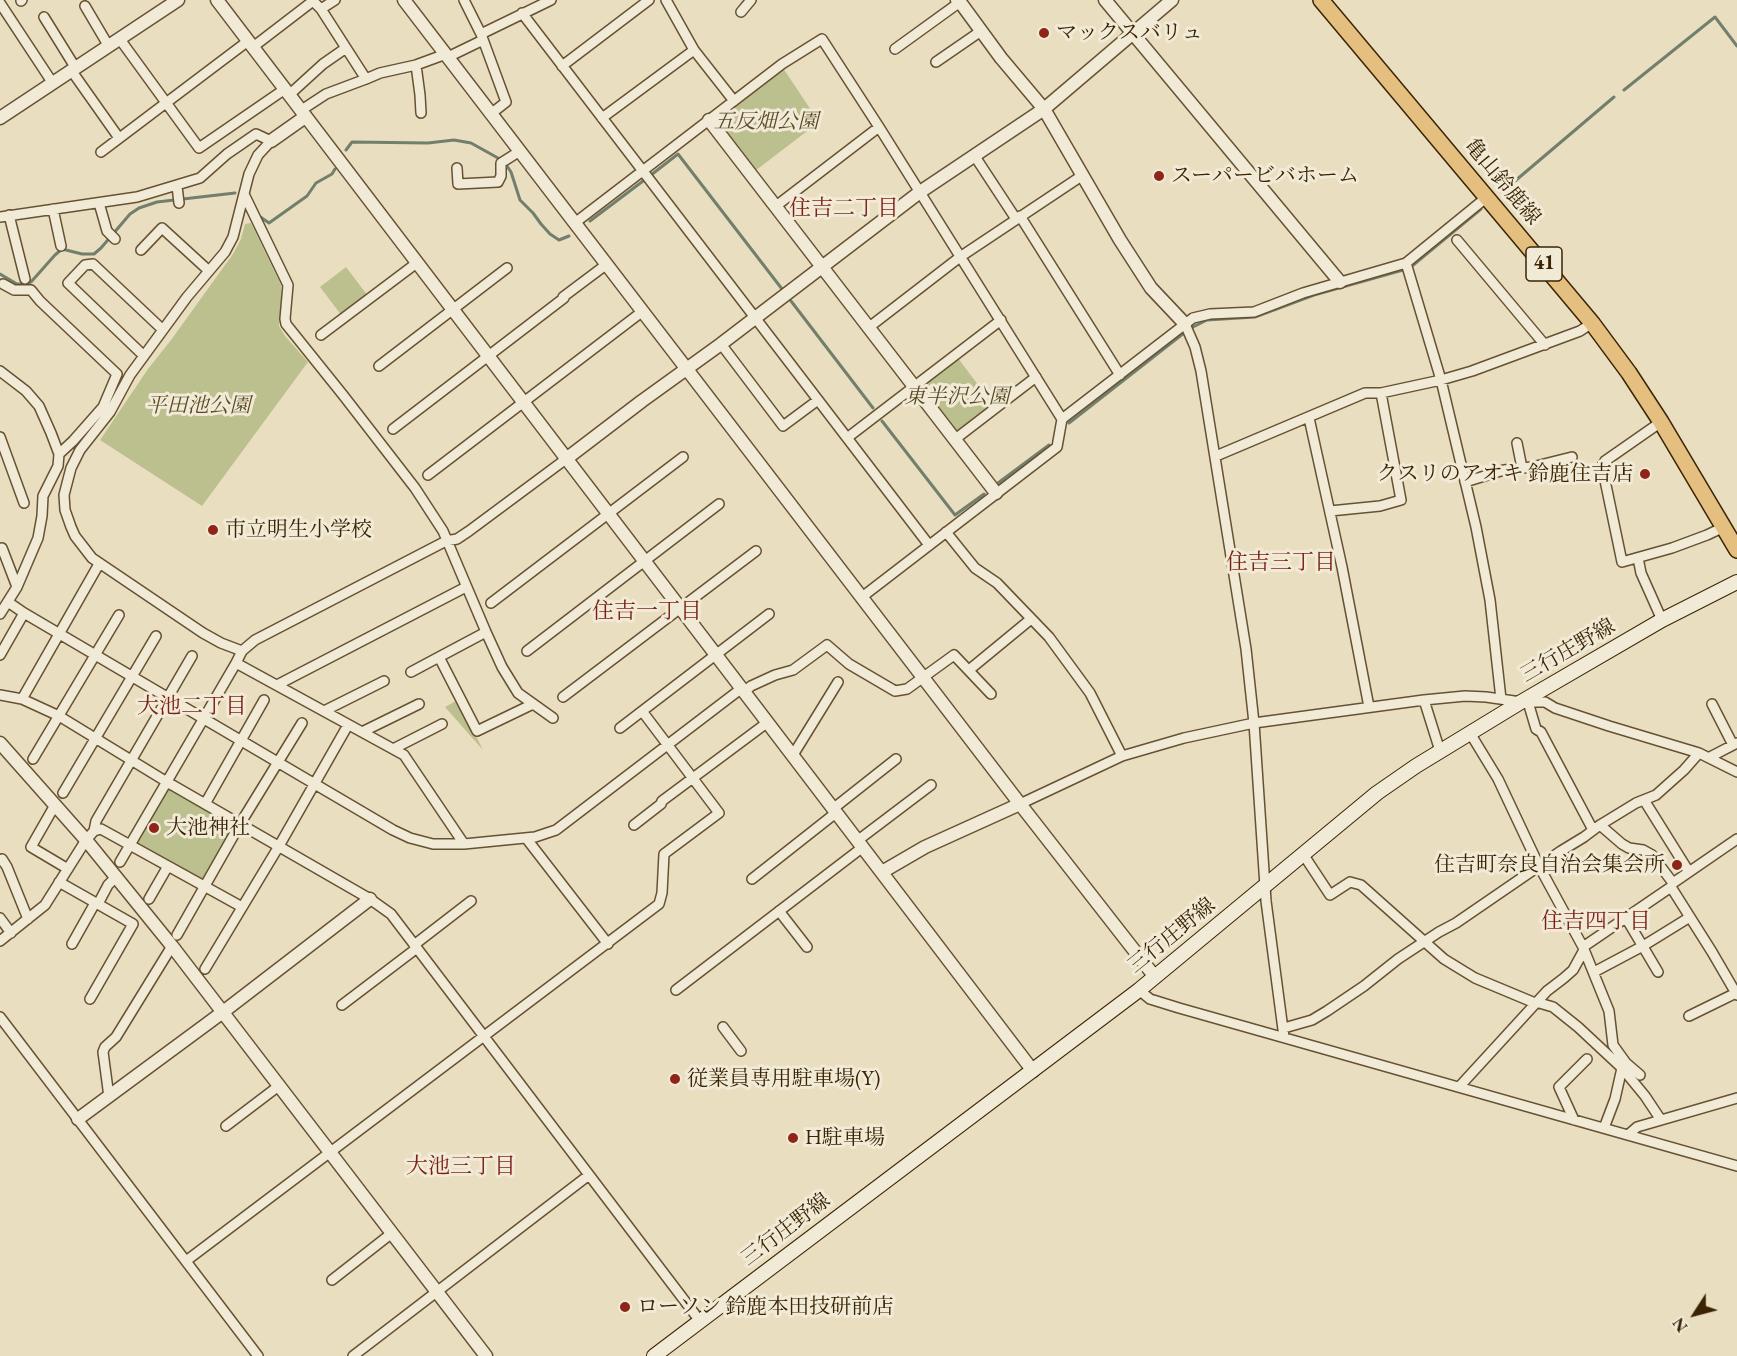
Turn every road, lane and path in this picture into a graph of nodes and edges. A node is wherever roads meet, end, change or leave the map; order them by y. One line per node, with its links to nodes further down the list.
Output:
1 (178, 0): 24 (street)
2 (218, 0): 25 (street)
3 (335, 0): 17 (street)
4 (404, 0): 29 (street)
5 (464, 0): 23 (street)
6 (551, 0): 19 (street)
7 (649, 0): 32 (street)
8 (666, 0): 28 (street)
9 (751, 0): 18 (street)
10 (1105, 0): 22 (street)
11 (1172, 0): 22 (street)
12 (1321, 0): 57 (main road, 亀山鈴鹿線 / 41)
13 (312, 1): 17 (street); 25 (street)
14 (958, 1): 21 (street); 27 (street)
15 (0, 3): 35 (street)
16 (85, 6): 24 (street)
17 (321, 9): 26 (street)
18 (741, 12)
19 (522, 13): 23 (street); 32 (street)
20 (44, 17): 33 (street)
21 (981, 31): 30 (street); 39 (street)
22 (1133, 34): 39 (street); 76 (street)
23 (482, 37): 29 (street); 41 (street)
24 (114, 42): 33 (street); 38 (street)
25 (251, 44): 36 (street); 38 (street)
26 (346, 48): 34 (street); 36 (street)
27 (895, 49)
28 (694, 50): 37 (street); 44 (street)
29 (447, 55): 31 (street); 41 (street)
30 (936, 62)
31 (416, 65): 34 (street); 40 (street)
32 (562, 66): 44 (street)
33 (73, 69): 35 (street); 47 (street)
34 (366, 79): 42 (street)
35 (52, 82): 43 (street)
36 (287, 92): 38 (street); 42 (street)
37 (734, 101): 45 (street); 46 (street)
38 (165, 103): 47 (street)
39 (1044, 109): 51 (street); 54 (street)
40 (421, 113)
41 (492, 113): 49 (street)
42 (303, 114): 48 (street); 69 (street)
43 (0, 118)
44 (602, 118): 53 (street)
45 (710, 120): 53 (street); 59 (street)
46 (879, 127): 55 (street); 59 (street)
47 (119, 138): 50 (street)
48 (271, 141): 56 (street); 58 (street)
49 (520, 151): 52 (street); 63 (street)
50 (101, 152)
51 (974, 155): 55 (street); 62 (street)
52 (457, 168)
53 (642, 172): 63 (street); 80 (street)
54 (1083, 175): 62 (street); 83 (street)
55 (920, 192): 68 (street); 72 (street)
56 (244, 194): 74 (street); 125 (street)
57 (1487, 197): 70 (street); 82 (main road, 亀山鈴鹿線 / 41)
58 (99, 203): 60 (street); 64 (street)
59 (776, 206): 72 (street)
60 (53, 209): 61 (street); 66 (street)
61 (4, 216): 75 (street)
62 (1018, 218): 68 (street); 94 (street)
63 (576, 222): 71 (street)
64 (115, 239)
65 (1458, 240): 88 (street)
66 (61, 246)
67 (141, 250): 74 (street)
68 (960, 257): 81 (street); 84 (street)
69 (418, 262): 78 (street); 86 (street)
70 (1406, 263): 76 (street); 96 (street)
71 (607, 264): 79 (street); 89 (street)
72 (822, 267): 80 (street); 84 (street)
73 (507, 268): 78 (street)
74 (209, 271): 85 (street)
75 (25, 279)
76 (1340, 282): 83 (street)
77 (3, 284): 101 (street)
78 (453, 309): 89 (street); 91 (street)
79 (643, 311): 92 (street); 100 (street)
80 (756, 318): 87 (street); 99 (street)
81 (1001, 320): 95 (street); 97 (street)
82 (1592, 323): 88 (street); 104 (main road, 亀山鈴鹿線 / 41)
83 (1185, 324): 94 (street); 111 (street)
84 (868, 328): 97 (street)
85 (163, 330): 90 (street); 90 (street)
86 (321, 335)
87 (721, 344): 92 (street); 99 (street)
88 (1545, 345): 96 (street)
89 (488, 355): 100 (street); 105 (street)
90 (144, 356): 101 (street)
91 (379, 366)
92 (687, 369): 114 (street); 136 (street)
93 (0, 370): 110 (street)
94 (1120, 375): 103 (street)
95 (1036, 377): 103 (street); 108 (street)
96 (1441, 380): 98 (street); 117 (street)
97 (914, 387): 107 (street); 108 (street)
98 (1381, 393): 102 (street); 121 (street)
99 (818, 400): 107 (street)
100 (524, 403): 114 (street); 116 (street)
101 (107, 409): 110 (street); 132 (street)
102 (1309, 418): 111 (street); 121 (street)
103 (1062, 419): 118 (street)
104 (1661, 422): 123 (main road, 亀山鈴鹿線 / 41); 130 (street)
105 (393, 429)
106 (0, 437): 119 (street)
107 (847, 438): 126 (street)
108 (954, 440): 118 (street)
109 (1517, 443): 115 (street)
110 (59, 454): 134 (street)
111 (1216, 456): 185 (street)
112 (683, 457): 122 (street)
113 (1572, 457): 115 (street)
114 (566, 459): 122 (street); 125 (street)
115 (1522, 468): 117 (street)
116 (428, 475)
117 (1465, 482): 170 (street)
118 (996, 494): 124 (street)
119 (24, 503)
120 (719, 504): 131 (street)
121 (1330, 511): 177 (street)
122 (608, 514): 131 (street); 138 (street)
123 (1724, 527): 128 (main road, 亀山鈴鹿線 / 41); 130 (street)
124 (946, 532): 126 (street); 144 (street)
125 (446, 541): 135 (street); 149 (street)
126 (929, 544): 136 (street)
127 (2, 548): 134 (street)
128 (1737, 550)
129 (756, 551): 139 (street)
130 (1638, 558): 145 (street)
131 (644, 561): 139 (street); 150 (street)
132 (99, 564): 147 (street); 149 (street)
133 (1737, 582): 145 (main road, 三行庄野線)
134 (17, 587): 137 (street)
135 (466, 587): 146 (street); 163 (street)
136 (862, 597): 160 (street)
137 (8, 602): 140 (street); 141 (street)
138 (491, 603)
139 (680, 609): 151 (street); 168 (street)
140 (24, 613): 147 (street); 152 (street)
141 (0, 614)
142 (769, 614): 151 (street)
143 (119, 615): 153 (street)
144 (1031, 619): 157 (street); 200 (street)
145 (1662, 620): 173 (main road, 三行庄野線)
146 (486, 632): 155 (street); 175 (street)
147 (60, 633): 153 (street); 169 (street)
148 (156, 636): 159 (street)
149 (242, 651): 156 (street)
150 (527, 651)
151 (716, 654): 164 (street); 179 (street)
152 (0, 655)
153 (95, 655): 159 (street); 180 (street)
154 (192, 657): 167 (street)
155 (439, 657): 158 (street); 175 (street)
156 (236, 663): 163 (street); 182 (street)
157 (969, 670): 160 (street); 165 (street)
158 (411, 672)
159 (132, 676): 167 (street); 191 (street)
160 (923, 678): 164 (street); 214 (street)
161 (384, 681): 178 (street)
162 (838, 682): 199 (street)
163 (277, 685): 178 (street)
164 (743, 690): 183 (street); 195 (street)
165 (991, 694)
166 (0, 695): 169 (street)
167 (168, 697): 182 (street); 204 (street)
168 (563, 697)
169 (22, 699): 180 (street)
170 (1501, 699): 172 (street); 173 (street)
171 (264, 700): 192 (street)
172 (1424, 700): 177 (street); 197 (street)
173 (1524, 702): 190 (main road, 三行庄野線); 198 (street); 219 (street)
174 (419, 704): 189 (street)
175 (533, 704): 181 (street)
176 (1712, 704): 194 (street)
177 (1369, 707): 185 (street)
178 (324, 711): 187 (street)
179 (642, 711): 188 (street); 195 (street)
180 (59, 716): 191 (street); 202 (street)
181 (553, 718)
182 (204, 719): 192 (street); 208 (street)
183 (768, 722): 199 (street); 207 (street)
184 (302, 723): 205 (street)
185 (1254, 723): 200 (street); 238 (street)
186 (442, 724): 196 (street)
187 (348, 725): 189 (street); 209 (street)
188 (620, 728)
189 (362, 732): 196 (street)
190 (1470, 733): 197 (main road, 三行庄野線); 231 (street)
191 (95, 739): 204 (street); 211 (street)
192 (242, 741): 205 (street); 213 (street)
193 (0, 743): 215 (street)
194 (1735, 744): 201 (street)
195 (667, 746): 207 (street); 221 (street)
196 (393, 749): 224 (street)
197 (1440, 751): 227 (main road, 三行庄野線)
198 (1699, 753): 201 (street); 212 (street)
199 (793, 755): 216 (street)
200 (1122, 756): 214 (street)
201 (1710, 757): 206 (street)
202 (33, 759)
203 (896, 759): 216 (street)
204 (130, 760): 208 (street); 220 (street)
205 (278, 763): 209 (street); 217 (street)
206 (1737, 772)
207 (693, 779): 218 (street); 256 (street)
208 (167, 782): 213 (street); 223 (street)
209 (315, 783): 224 (street); 226 (street)
210 (932, 784): 225 (street)
211 (63, 793)
212 (1644, 800): 219 (street); 234 (street)
213 (205, 804): 217 (street)
214 (1020, 804): 233 (street); 264 (street)
215 (55, 805): 220 (street); 232 (street)
216 (835, 810): 225 (street); 236 (street)
217 (240, 824): 226 (street); 240 (street)
218 (634, 825)
219 (1596, 828): 231 (street); 239 (street)
220 (90, 835): 223 (street); 232 (street); 235 (street)
221 (526, 838): 224 (street); 256 (street)
222 (1737, 839): 234 (street)
223 (130, 844): 229 (street); 230 (street)
224 (464, 844)
225 (860, 844): 233 (street); 246 (street)
226 (279, 846): 242 (street); 245 (street)
227 (1303, 854): 238 (main road, 三行庄野線); 254 (street)
228 (1, 858): 250 (street)
229 (120, 862)
230 (168, 866): 240 (street); 241 (street)
231 (1539, 866): 254 (street); 260 (street)
232 (68, 868): 237 (street)
233 (882, 872): 280 (street)
234 (1689, 872): 239 (street)
235 (116, 877): 244 (street); 252 (street)
236 (752, 879)
237 (59, 882): 244 (street); 250 (street)
238 (1266, 885): 264 (main road, 三行庄野線); 275 (street)
239 (1672, 885): 247 (street); 249 (street)
240 (205, 887): 245 (street); 252 (street)
241 (149, 899)
242 (370, 899): 257 (street); 271 (street)
243 (471, 901): 257 (street)
244 (97, 903): 255 (street); 268 (street)
245 (242, 908): 261 (street)
246 (779, 911): 259 (street); 265 (street)
247 (1690, 917): 258 (street); 267 (street)
248 (0, 918): 251 (street)
249 (1626, 918): 258 (street); 260 (street)
250 (28, 919): 251 (street)
251 (11, 933): 253 (street)
252 (175, 940): 271 (street); 284 (street)
253 (0, 941)
254 (1425, 941): 269 (street); 275 (street)
255 (72, 944)
256 (608, 944): 276 (street)
257 (416, 946): 270 (street); 276 (street)
258 (1643, 946): 262 (street); 263 (street)
259 (807, 947)
260 (1583, 948): 262 (street); 269 (street)
261 (205, 969)
262 (1594, 972): 279 (street)
263 (1658, 972)
264 (1155, 977): 266 (main road, 三行庄野線)
265 (676, 990)
266 (1139, 990): 275 (street); 280 (main road, 三行庄野線)
267 (1736, 994): 272 (street)
268 (90, 999)
269 (1535, 1002): 279 (street); 283 (street)
270 (342, 1005)
271 (223, 1012): 282 (street); 284 (street)
272 (1689, 1016)
273 (0, 1017): 286 (street)
274 (723, 1027): 277 (street)
275 (1284, 1033): 283 (street)
276 (483, 1036): 292 (street); 294 (street)
277 (741, 1052)
278 (1587, 1059): 287 (street)
279 (1624, 1066): 281 (street); 288 (street); 290 (street)
280 (1033, 1071): 299 (main road, 三行庄野線)
281 (1640, 1075)
282 (280, 1085): 289 (street); 292 (street)
283 (1459, 1087): 287 (street)
284 (109, 1097): 286 (street)
285 (1737, 1098): 288 (street)
286 (78, 1119): 296 (street)
287 (1575, 1120): 290 (street)
288 (1661, 1120): 291 (street)
289 (226, 1126)
290 (1604, 1128): 291 (street)
291 (1628, 1135): 293 (street)
292 (331, 1152): 295 (street); 296 (street)
293 (1737, 1166)
294 (589, 1176): 298 (street); 299 (street)
295 (392, 1233): 297 (street); 298 (street)
296 (186, 1261): 300 (street)
297 (332, 1280)
298 (437, 1292): 301 (street); 302 (street)
299 (700, 1321): 303 (main road, 三行庄野線)
300 (258, 1356)
301 (353, 1356)
302 (486, 1356)
303 (654, 1356)

